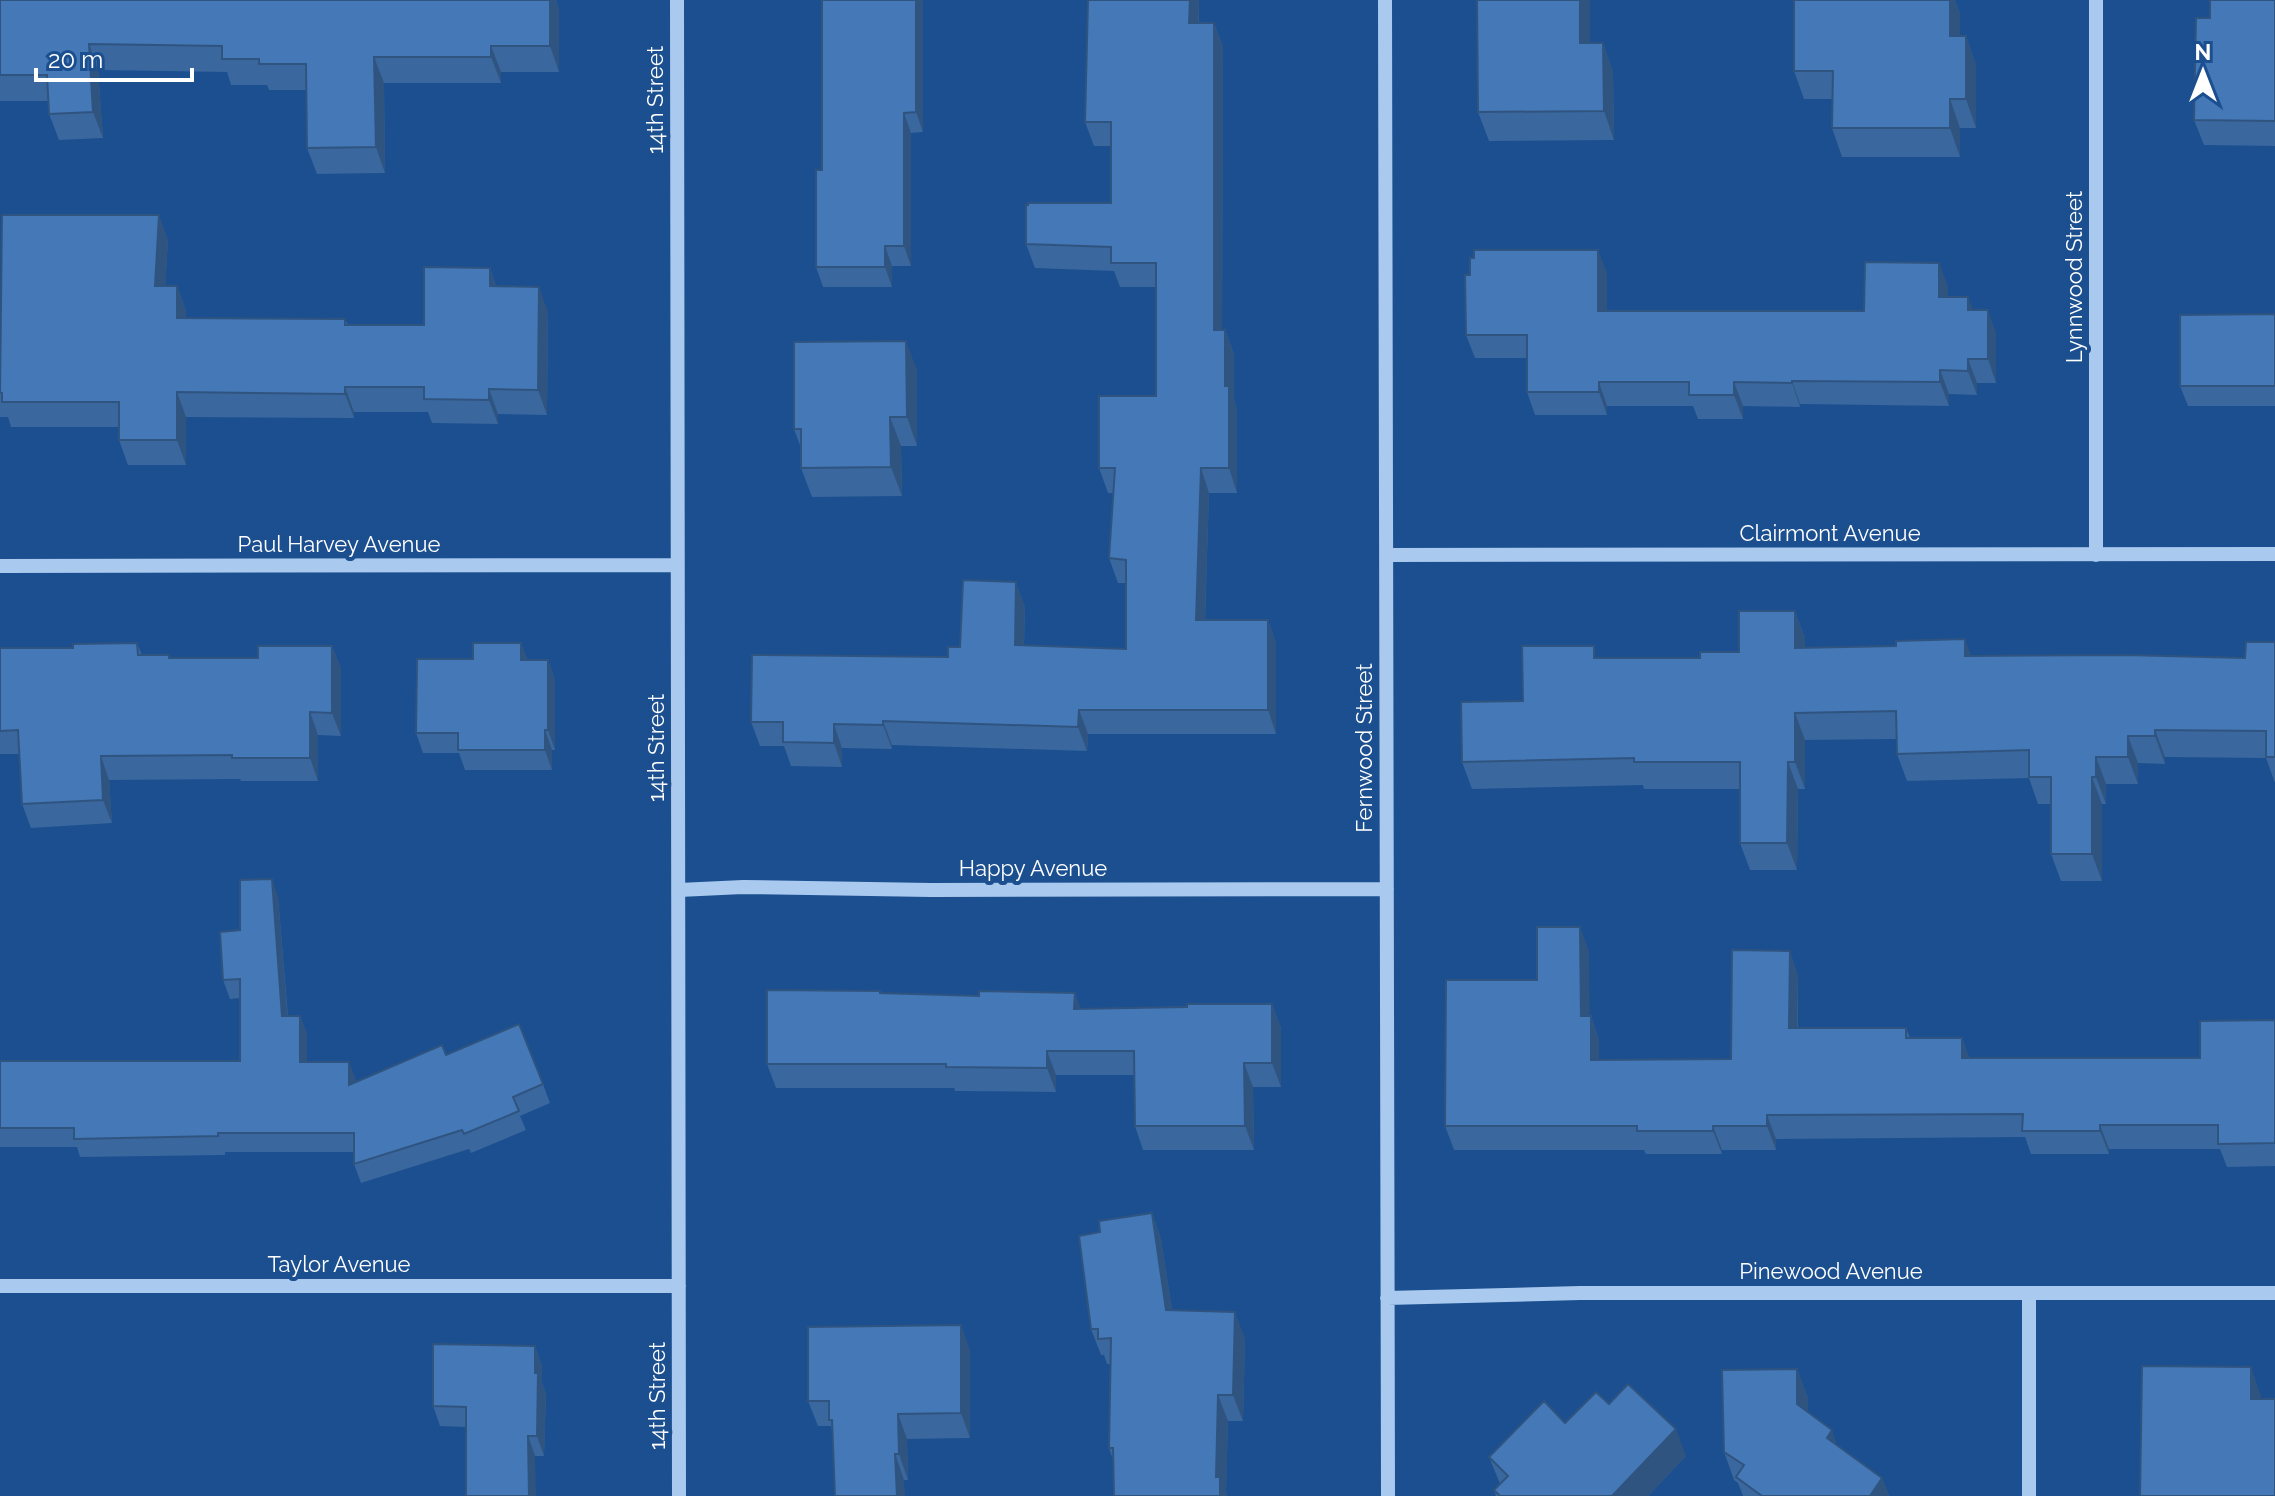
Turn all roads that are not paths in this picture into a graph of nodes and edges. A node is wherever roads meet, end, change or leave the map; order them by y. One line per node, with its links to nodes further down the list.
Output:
1 (677, 0): 7 (street, 14th Street)
2 (1385, 0): 5 (street, Fernwood Street)
3 (2096, 0): 6 (street, Lynnwood Street)
4 (2275, 554): 6 (street, Clairmont Avenue)
5 (1386, 555): 6 (street, Clairmont Avenue); 9 (street, Fernwood Street)
6 (2096, 555)
7 (677, 565): 8 (street, Paul Harvey Avenue); 10 (street, 14th Street)
8 (0, 566)
9 (1387, 889): 10 (street, Happy Avenue); 15 (street, Fernwood Street)
10 (679, 890): 12 (street, 14th Street)
11 (0, 1286): 12 (street, Taylor Avenue)
12 (679, 1286): 16 (street, 14th Street)
13 (2029, 1293): 14 (street, Pinewood Avenue); 15 (street, Pinewood Avenue); 18 (street)
14 (2275, 1293)
15 (1387, 1298): 17 (street, Fernwood Street)
16 (679, 1496)
17 (1388, 1496)
18 (2029, 1496)

